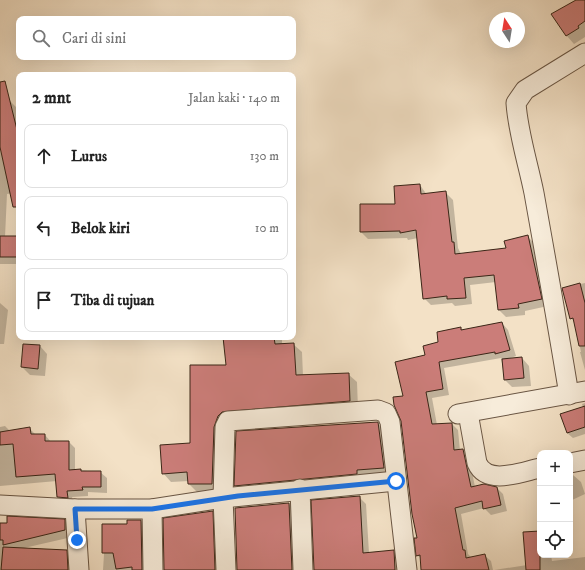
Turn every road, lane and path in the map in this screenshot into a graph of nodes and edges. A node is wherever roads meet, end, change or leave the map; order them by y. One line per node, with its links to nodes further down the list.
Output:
1 (585, 53): 2 (street)
2 (577, 393): 5 (street)
3 (585, 460): 4 (street)
4 (573, 462)
5 (537, 468)
6 (396, 481): 7 (street); 8 (street); 16 (street)
7 (300, 489): 8 (street); 15 (street)
8 (223, 498): 11 (street); 14 (street)
9 (0, 506): 10 (street)
10 (75, 509): 11 (street); 12 (street)
11 (152, 509): 13 (street)
12 (79, 570)
13 (153, 570)
14 (226, 570)
15 (302, 570)
16 (407, 570)

